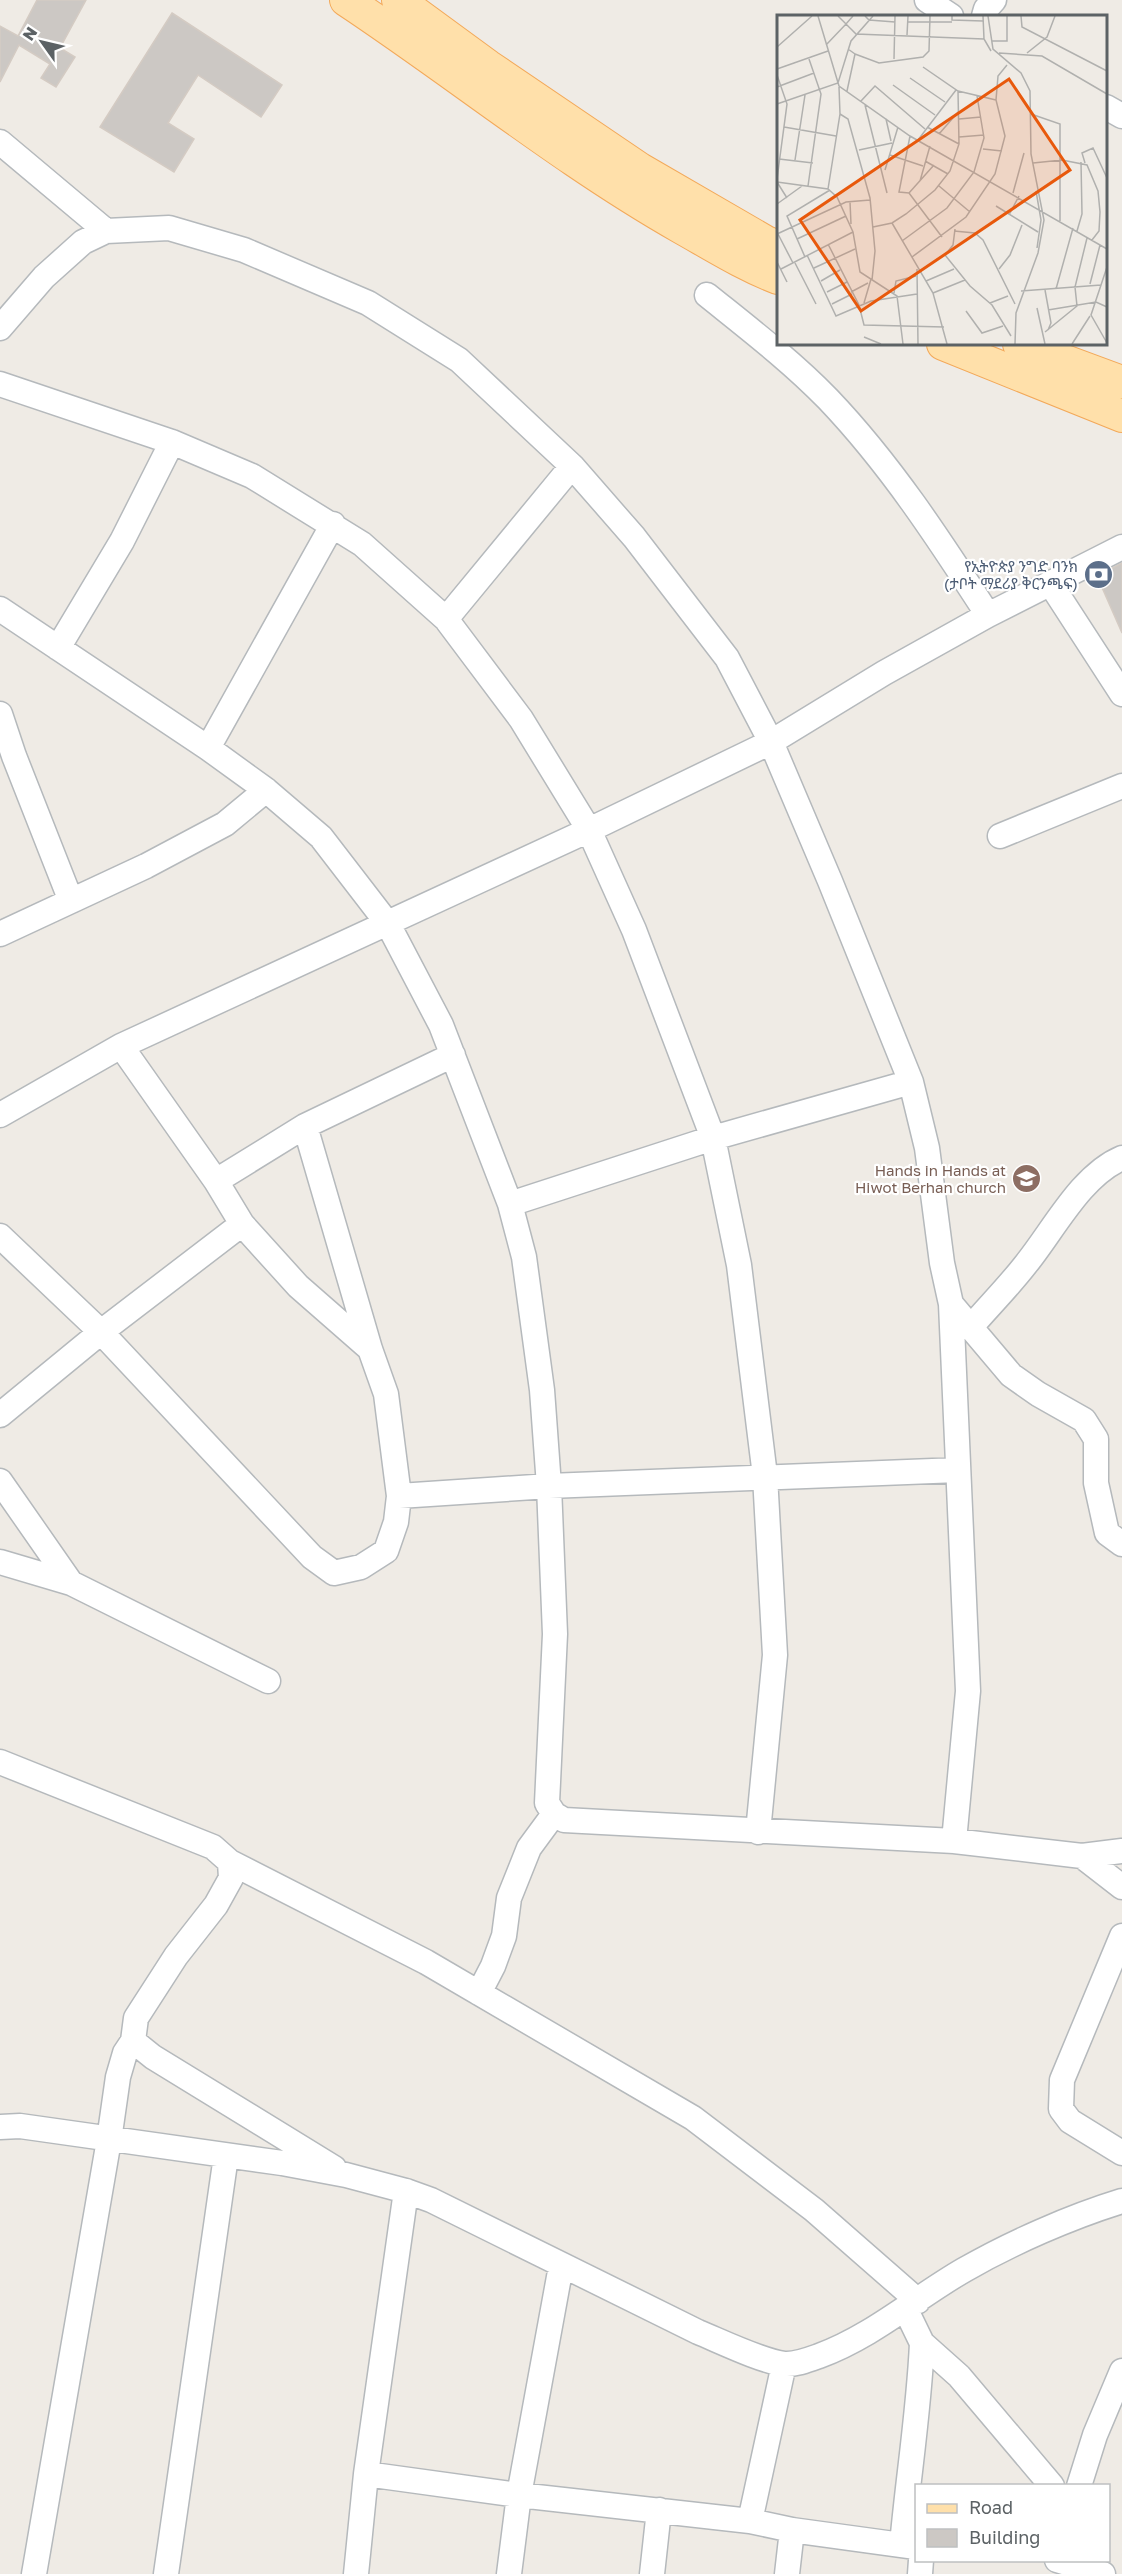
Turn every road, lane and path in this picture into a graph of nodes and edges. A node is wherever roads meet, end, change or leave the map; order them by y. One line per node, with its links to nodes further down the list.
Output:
1 (346, 0): 12 (main road)
2 (927, 0): 5 (street)
3 (994, 0): 6 (street)
4 (418, 6): 11 (main road)
5 (950, 15)
6 (984, 15)
7 (1107, 108): 8 (street)
8 (1122, 116)
9 (0, 142): 10 (street)
10 (106, 231): 14 (street); 21 (street)
11 (777, 247)
12 (777, 279)
13 (707, 295): 26 (street)
14 (0, 328)
15 (945, 345): 19 (main road)
16 (1022, 345): 17 (main road)
17 (1122, 382)
18 (0, 384): 20 (street)
19 (1122, 416)
20 (172, 442): 22 (street); 28 (street)
21 (572, 466): 27 (street); 31 (street)
22 (333, 524): 27 (street); 32 (street)
23 (1122, 547): 24 (street)
24 (1050, 583): 26 (street); 29 (street)
25 (0, 609): 28 (street)
26 (988, 615): 31 (street)
27 (446, 619): 35 (street)
28 (58, 648): 32 (street)
29 (1122, 694)
30 (0, 714): 37 (street)
31 (771, 742): 35 (street); 42 (street)
32 (208, 748): 34 (street)
33 (1122, 786): 36 (street)
34 (266, 790): 37 (street); 38 (street)
35 (589, 830): 38 (street); 45 (street)
36 (1000, 836)
37 (71, 901): 39 (street)
38 (388, 924): 40 (street); 41 (street)
39 (0, 934)
40 (121, 1046): 43 (street); 47 (street)
41 (453, 1055): 44 (street); 48 (street)
42 (911, 1083): 45 (street); 51 (street)
43 (1, 1112)
44 (305, 1125): 47 (street); 54 (street)
45 (713, 1138): 48 (street); 57 (street)
46 (1122, 1158): 52 (street)
47 (216, 1181): 49 (street)
48 (510, 1204): 59 (street)
49 (242, 1224): 53 (street); 54 (street)
50 (0, 1236): 53 (street)
51 (951, 1304): 52 (street); 56 (street)
52 (971, 1327): 61 (street)
53 (101, 1332): 55 (street); 60 (street)
54 (370, 1349): 60 (street)
55 (0, 1415)
56 (958, 1470): 57 (street); 68 (street)
57 (765, 1476): 59 (street); 67 (street)
58 (0, 1481): 63 (street)
59 (549, 1486): 60 (street); 66 (street)
60 (399, 1496)
61 (1122, 1544)
62 (0, 1562): 63 (street)
63 (71, 1582): 64 (street)
64 (268, 1681)
65 (0, 1762): 71 (street)
66 (554, 1814): 67 (street); 74 (street)
67 (758, 1832): 68 (street)
68 (954, 1840): 70 (street)
69 (1122, 1851): 70 (street)
70 (1082, 1856): 72 (street)
71 (230, 1862): 74 (street); 75 (street)
72 (1122, 1887)
73 (1122, 1936): 78 (street)
74 (479, 1993): 84 (street)
75 (133, 2041): 77 (street); 80 (street)
76 (0, 2127): 77 (street)
77 (109, 2140): 79 (street); 97 (street)
78 (1122, 2153)
79 (226, 2156): 80 (street); 98 (street)
80 (346, 2175): 81 (street)
81 (406, 2191): 83 (street); 88 (street)
82 (1122, 2201): 84 (street)
83 (561, 2266): 86 (street); 91 (street)
84 (912, 2305): 85 (street); 86 (street)
85 (922, 2343): 89 (street); 95 (street)
86 (784, 2364): 93 (street)
87 (1122, 2371): 90 (street)
88 (366, 2474): 91 (street); 99 (street)
89 (1050, 2484)
90 (1080, 2484)
91 (519, 2495): 92 (street); 100 (street)
92 (659, 2510): 93 (street); 101 (street)
93 (750, 2521): 94 (street)
94 (792, 2530): 95 (street); 102 (street)
95 (909, 2546)
96 (1064, 2562): 103 (street)
97 (34, 2574)
98 (166, 2574)
99 (356, 2574)
100 (509, 2574)
101 (652, 2574)
102 (787, 2574)
103 (1103, 2574)

